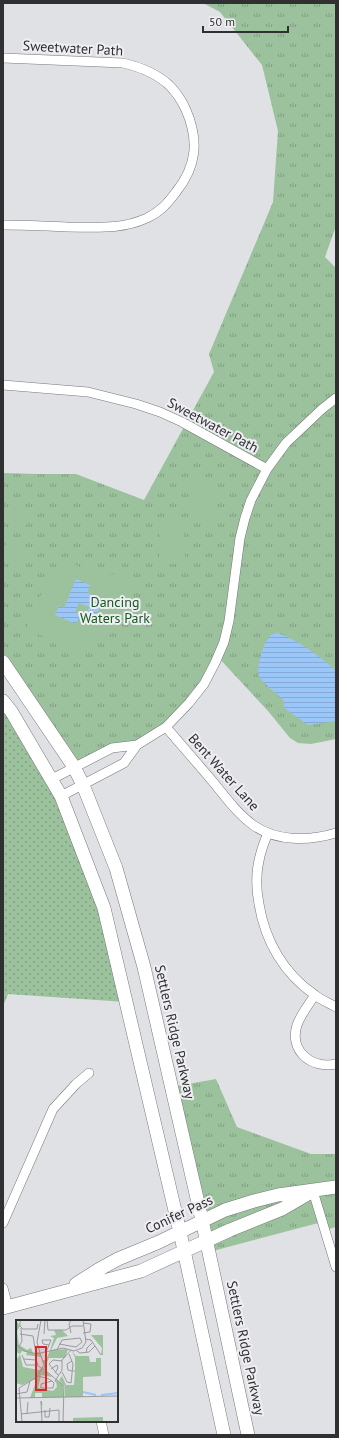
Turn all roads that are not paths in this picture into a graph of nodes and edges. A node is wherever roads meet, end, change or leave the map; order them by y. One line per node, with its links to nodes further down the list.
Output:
1 (3, 58): 2 (street, Sweetwater Path)
2 (3, 225)
3 (3, 385): 5 (street, Sweetwater Path)
4 (336, 398): 5 (street)
5 (267, 469): 8 (street)
6 (3, 662): 10 (street, Settlers Ridge Parkway)
7 (3, 701): 11 (street)
8 (166, 727): 9 (street); 14 (street, Bent Water Lane)
9 (137, 745): 10 (street); 12 (street)
10 (74, 767): 11 (street); 12 (street, Settlers Ridge Parkway)
11 (52, 779): 13 (street)
12 (83, 785): 13 (street); 22 (street, Settlers Ridge Parkway)
13 (62, 796): 24 (street)
14 (268, 833): 15 (street, Bent Water Lane); 16 (street)
15 (336, 833)
16 (315, 995): 17 (street); 18 (street)
17 (336, 1007)
18 (336, 1064)
19 (89, 1073): 23 (street)
20 (336, 1187): 21 (street, Conifer Pass)
21 (313, 1191): 22 (street, Conifer Pass); 25 (street, Conifer Pass); 27 (street)
22 (202, 1220): 24 (street, Conifer Pass); 25 (street, Settlers Ridge Parkway)
23 (3, 1223)
24 (180, 1232): 26 (street); 29 (street, Conifer Pass)
25 (206, 1241): 26 (street, Conifer Pass); 34 (street, Settlers Ridge Parkway)
26 (184, 1251): 29 (street, Conifer Pass); 33 (street)
27 (336, 1267)
28 (3, 1288): 30 (street)
29 (68, 1290): 30 (street, Conifer Pass)
30 (6, 1307)
31 (101, 1422): 32 (street)
32 (104, 1435)
33 (224, 1435)
34 (248, 1435)

